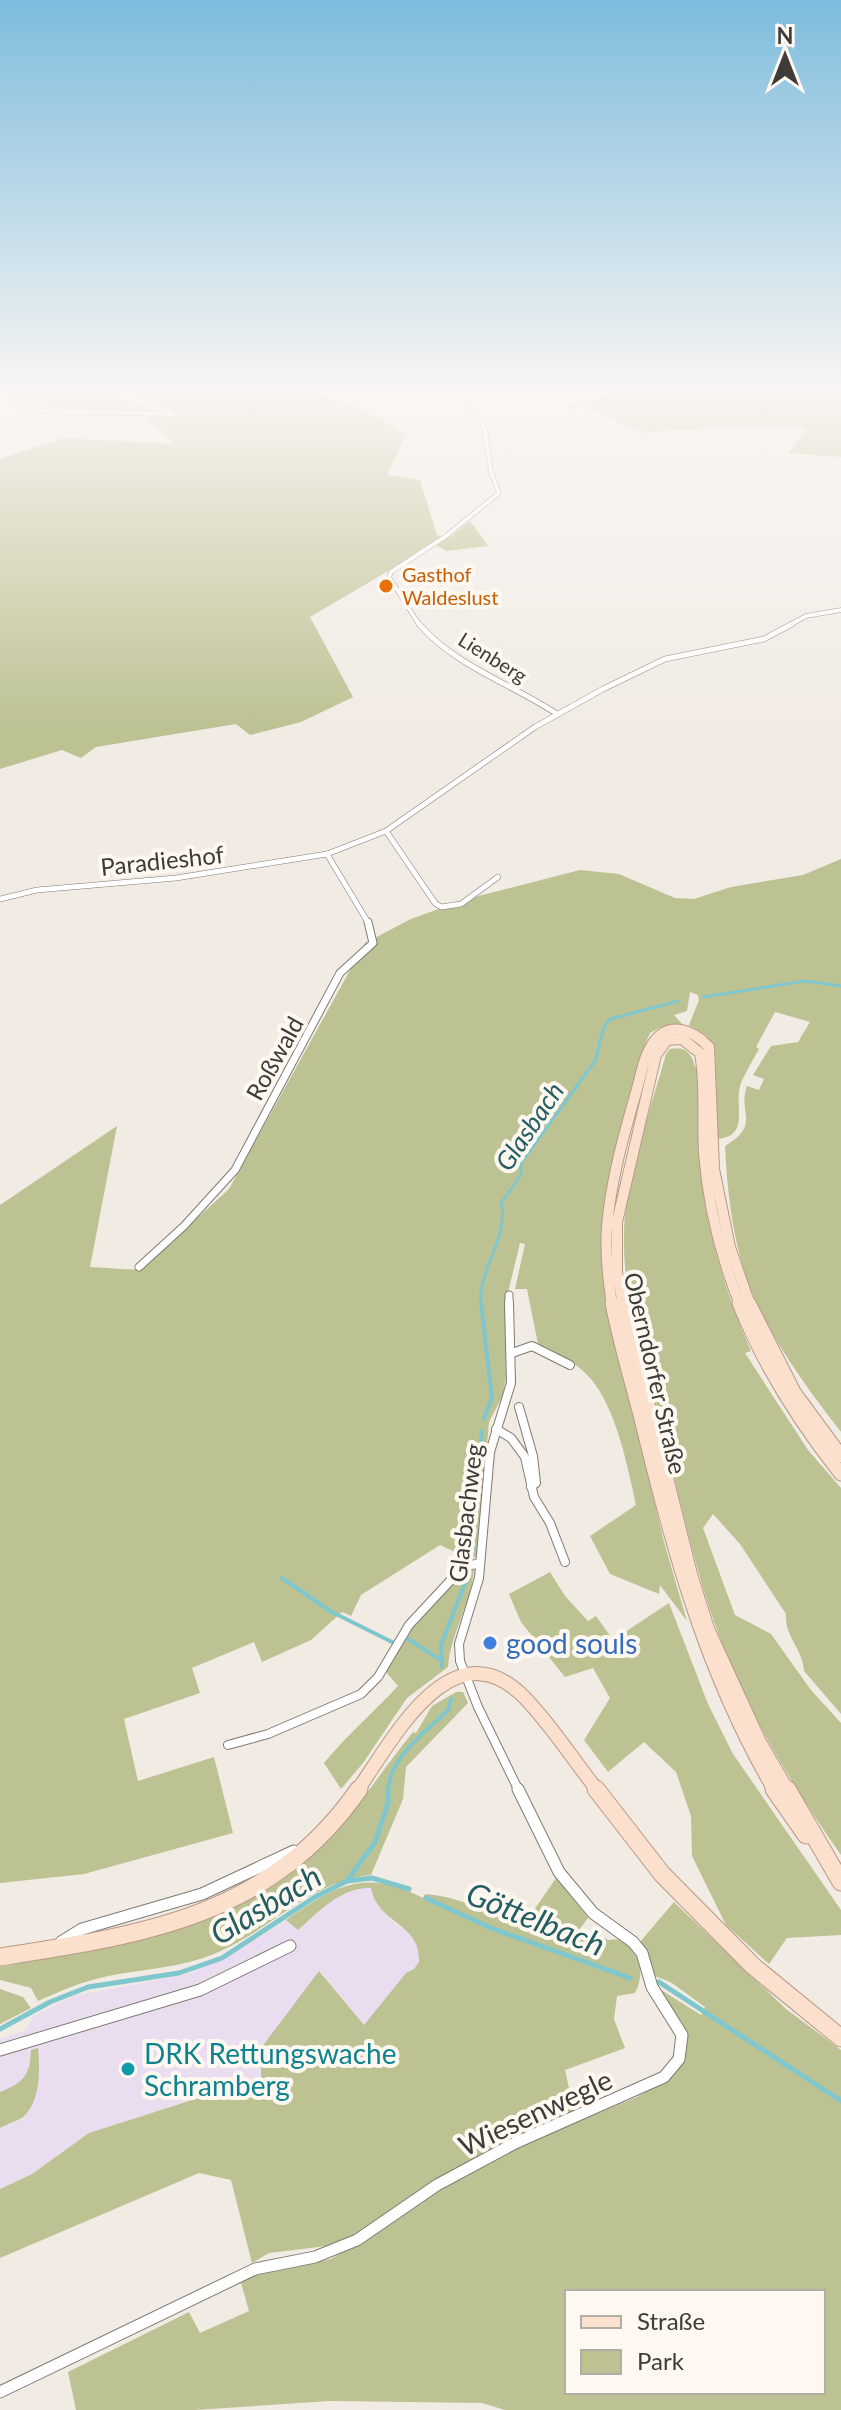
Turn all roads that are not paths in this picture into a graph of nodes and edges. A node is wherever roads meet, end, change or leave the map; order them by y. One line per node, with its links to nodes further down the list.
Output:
1 (488, 502): 3 (street, Lienberg)
2 (841, 610): 3 (street)
3 (557, 714): 4 (street)
4 (386, 831): 5 (street); 6 (street)
5 (327, 854): 7 (street, Paradieshof); 8 (street, Roßwald)
6 (498, 877)
7 (0, 899)
8 (139, 1267)
9 (509, 1295): 10 (street, Glasbachweg)
10 (512, 1353): 11 (street); 13 (street, Glasbachweg)
11 (570, 1365)
12 (519, 1407): 16 (street)
13 (496, 1429): 16 (street); 18 (street, Glasbachweg)
14 (841, 1456): 21 (main road, Oberndorfer Straße)
15 (841, 1474): 21 (main road, Oberndorfer Straße)
16 (531, 1487): 17 (street)
17 (565, 1562)
18 (480, 1563): 19 (street, Glasbachweg); 20 (street)
19 (465, 1676): 24 (main road); 25 (main road); 27 (street, Wiesenwegle)
20 (228, 1745)
21 (823, 1854): 22 (main road, Oberndorfer Straße)
22 (841, 1882)
23 (290, 1946): 26 (street)
24 (0, 1957)
25 (841, 2038)
26 (0, 2050)
27 (0, 2392)

